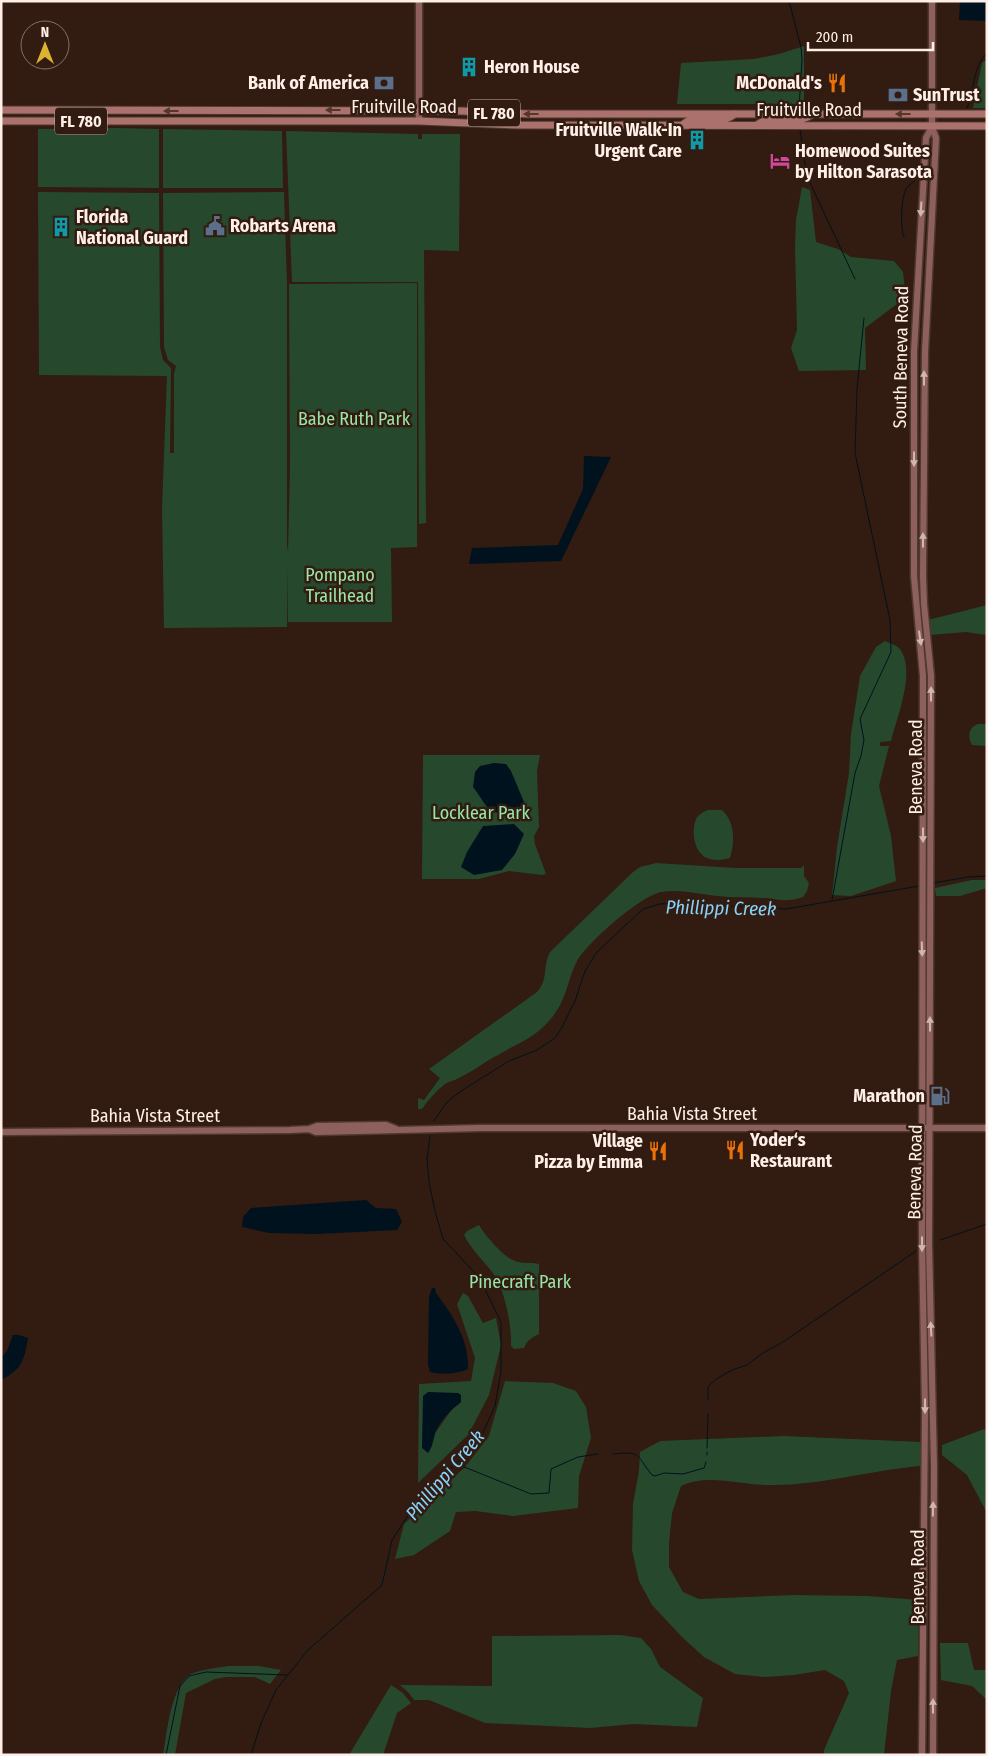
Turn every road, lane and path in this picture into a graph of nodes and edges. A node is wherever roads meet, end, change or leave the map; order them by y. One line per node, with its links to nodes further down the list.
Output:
1 (418, 1): 4 (main road)
2 (932, 1): 8 (main road, South Beneva Road)
3 (1, 110): 4 (main road, Fruitville Road / FL 780, one-way to 3)
4 (419, 110): 5 (main road, Fruitville Road / FL 780, one-way to 4); 11 (main road)
5 (676, 114): 6 (main road, Fruitville Road / FL 780); 12 (main road)
6 (735, 114): 7 (main road, Fruitville Road / FL 780); 13 (main road)
7 (812, 114): 8 (main road, Fruitville Road / FL 780, one-way to 7); 14 (main road)
8 (931, 114): 9 (main road, Fruitville Road / FL 780); 16 (main road, South Beneva Road)
9 (987, 114)
10 (1, 121): 11 (main road, Fruitville Road / FL 780)
11 (419, 121): 12 (main road, Fruitville Road / FL 780)
12 (652, 125): 13 (main road, Fruitville Road / FL 780)
13 (682, 126): 14 (main road, Fruitville Road / FL 780)
14 (757, 126): 16 (main road, Fruitville Road / FL 780)
15 (987, 126): 16 (main road, Fruitville Road / FL 780)
16 (932, 127): 17 (main road, South Beneva Road, one-way to 16); 18 (main road, South Beneva Road, one-way to 18)
17 (923, 589): 20 (main road, Beneva Road, one-way to 17)
18 (915, 590): 19 (main road, Beneva Road, one-way to 19)
19 (923, 1128): 20 (main road, Bahia Vista Street); 22 (main road, Bahia Vista Street); 23 (main road, Beneva Road, one-way to 23)
20 (931, 1128): 21 (main road, Bahia Vista Street); 24 (main road, Beneva Road, one-way to 20)
21 (987, 1128)
22 (1, 1132)
23 (925, 1353): 24 (main road); 25 (main road, Beneva Road, one-way to 25)
24 (932, 1353): 26 (main road, Beneva Road, one-way to 24)
25 (922, 1755)
26 (933, 1755)

